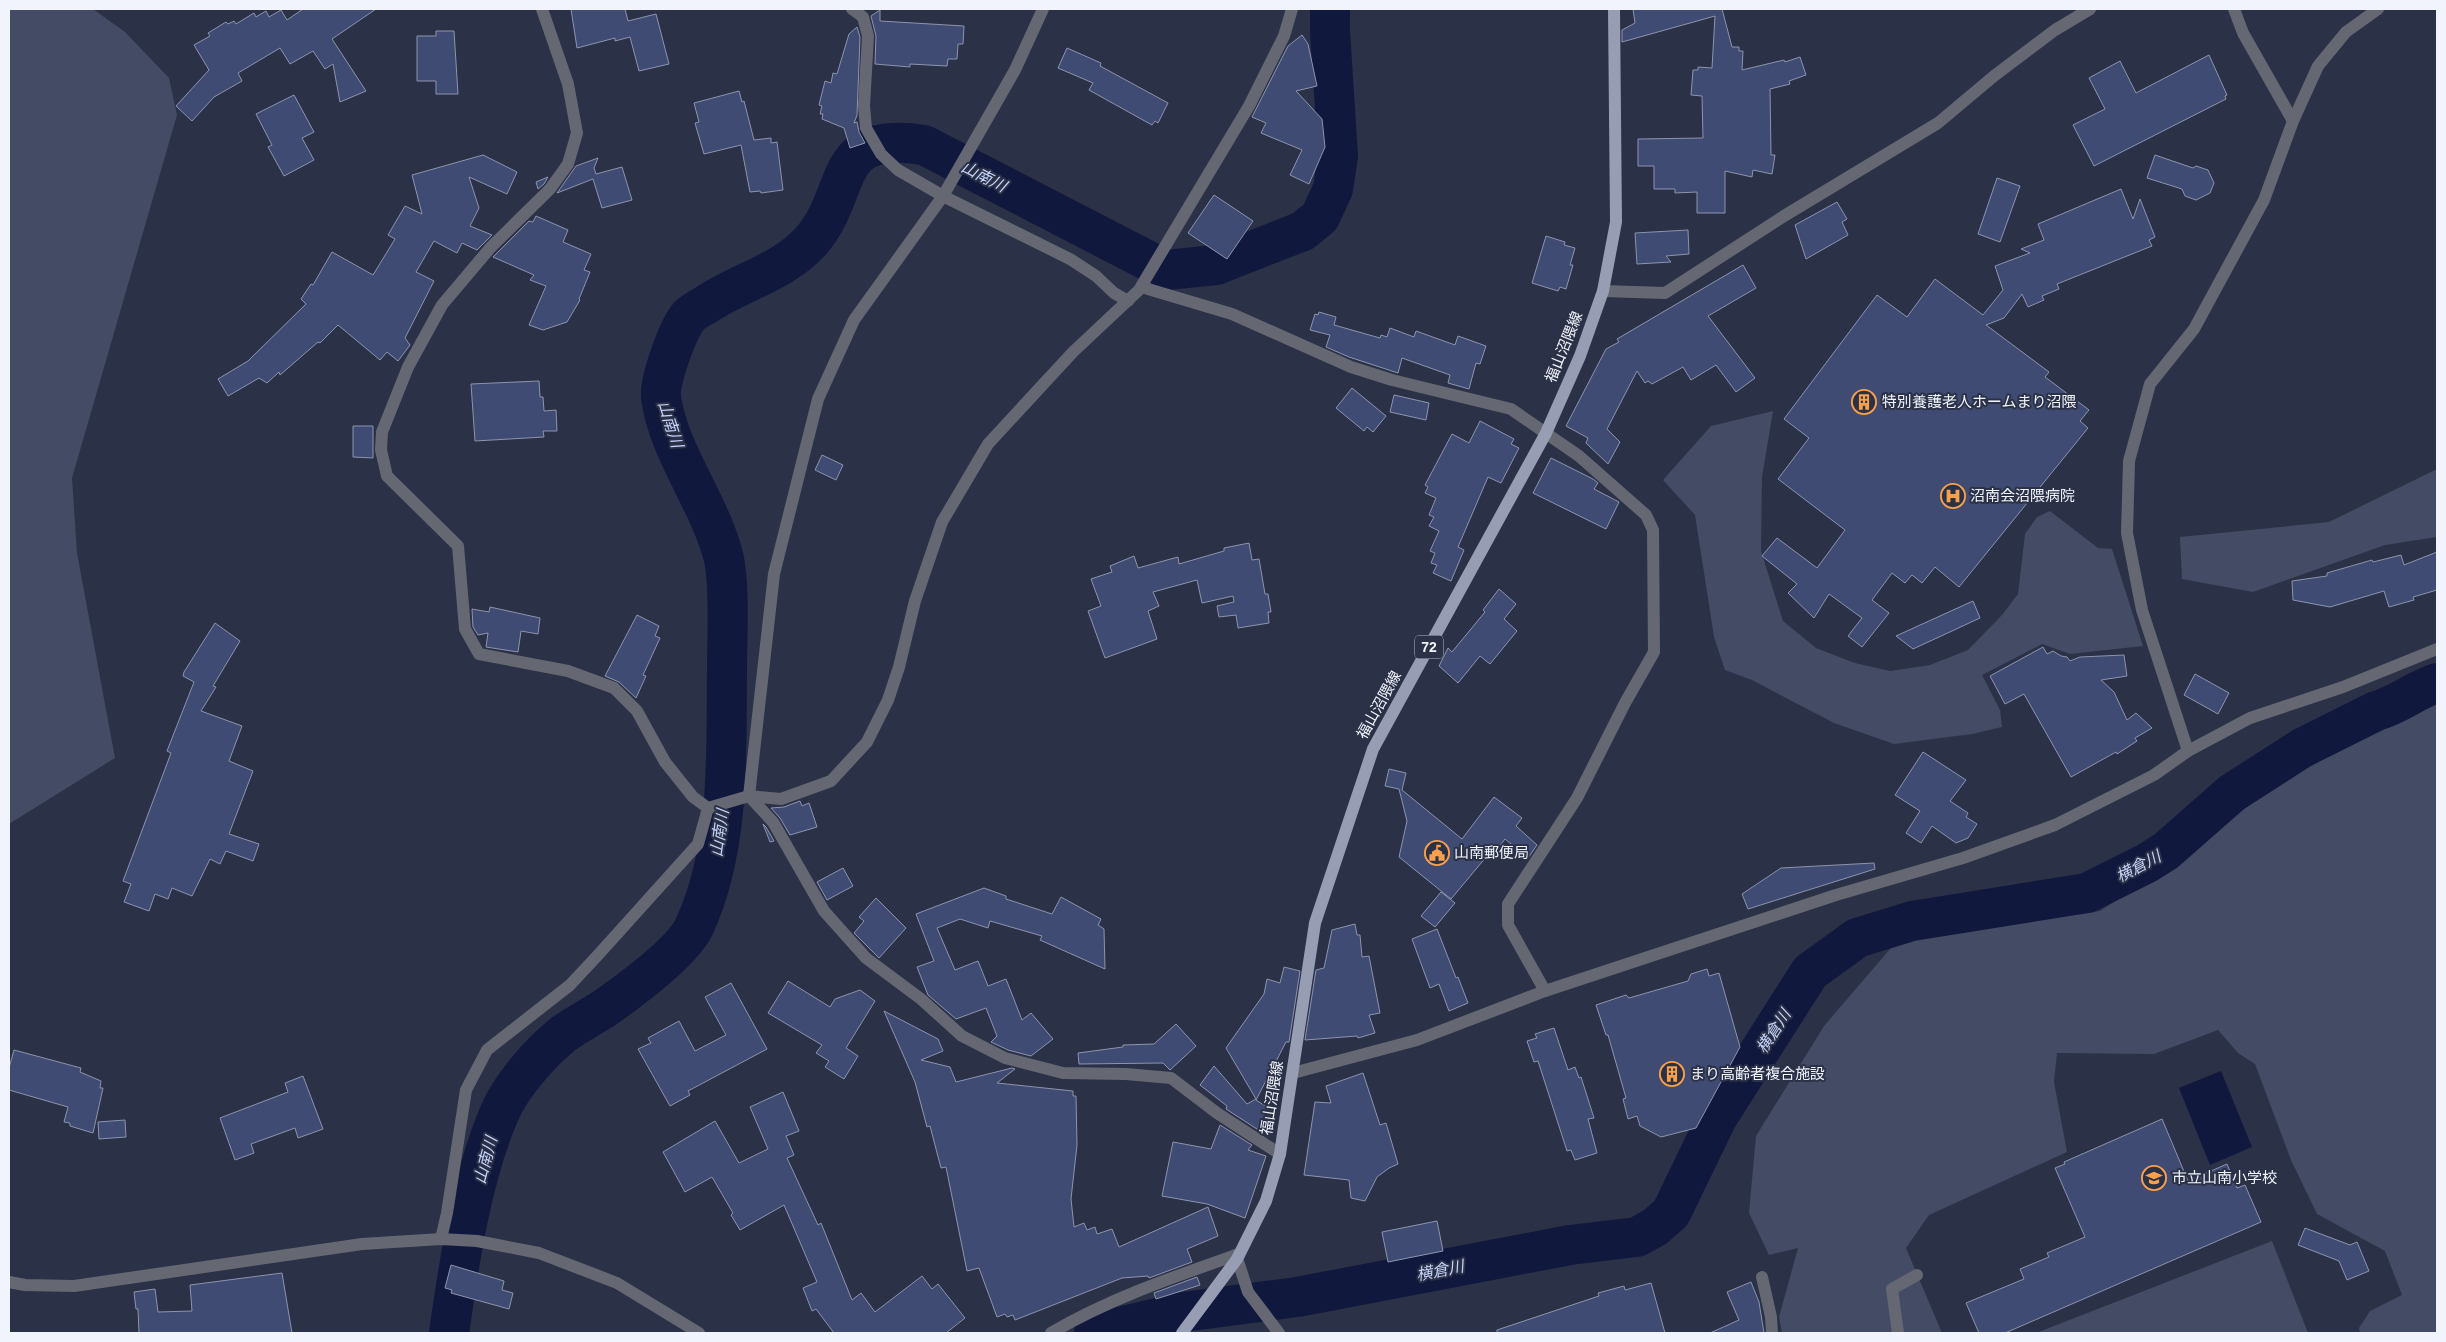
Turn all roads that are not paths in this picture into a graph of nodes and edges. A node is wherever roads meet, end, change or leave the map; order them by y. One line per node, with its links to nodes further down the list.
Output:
1 (542, 9): 18 (street)
2 (852, 9): 10 (street)
3 (1043, 9): 10 (street)
4 (1292, 9): 11 (street)
5 (1614, 9): 12 (main road, 福山沼隈線 / 72)
6 (2090, 9): 12 (street)
7 (2234, 9): 9 (street)
8 (2378, 9): 9 (street)
9 (2293, 121): 16 (street)
10 (943, 196): 13 (street); 17 (street)
11 (1143, 284): 13 (street); 14 (street)
12 (1603, 291): 14 (main road, 福山沼隈線 / 72)
13 (1128, 301): 17 (street)
14 (1546, 433): 19 (street); 20 (main road, 福山沼隈線 / 72)
15 (2437, 649): 16 (street)
16 (2188, 751): 19 (street)
17 (749, 796): 18 (street); 21 (street)
18 (708, 808): 22 (street)
19 (1545, 991): 20 (street)
20 (1293, 1073): 21 (main road, 福山沼隈線 / 72)
21 (1280, 1154): 23 (main road, 福山沼隈線 / 72)
22 (441, 1239): 26 (street); 27 (street)
23 (1237, 1259): 28 (street); 29 (main road, 福山沼隈線 / 72); 30 (street)
24 (1917, 1275): 32 (street)
25 (1762, 1277): 31 (street)
26 (9, 1282)
27 (699, 1333)
28 (1051, 1333)
29 (1182, 1333)
30 (1279, 1333)
31 (1772, 1333)
32 (1898, 1333)

